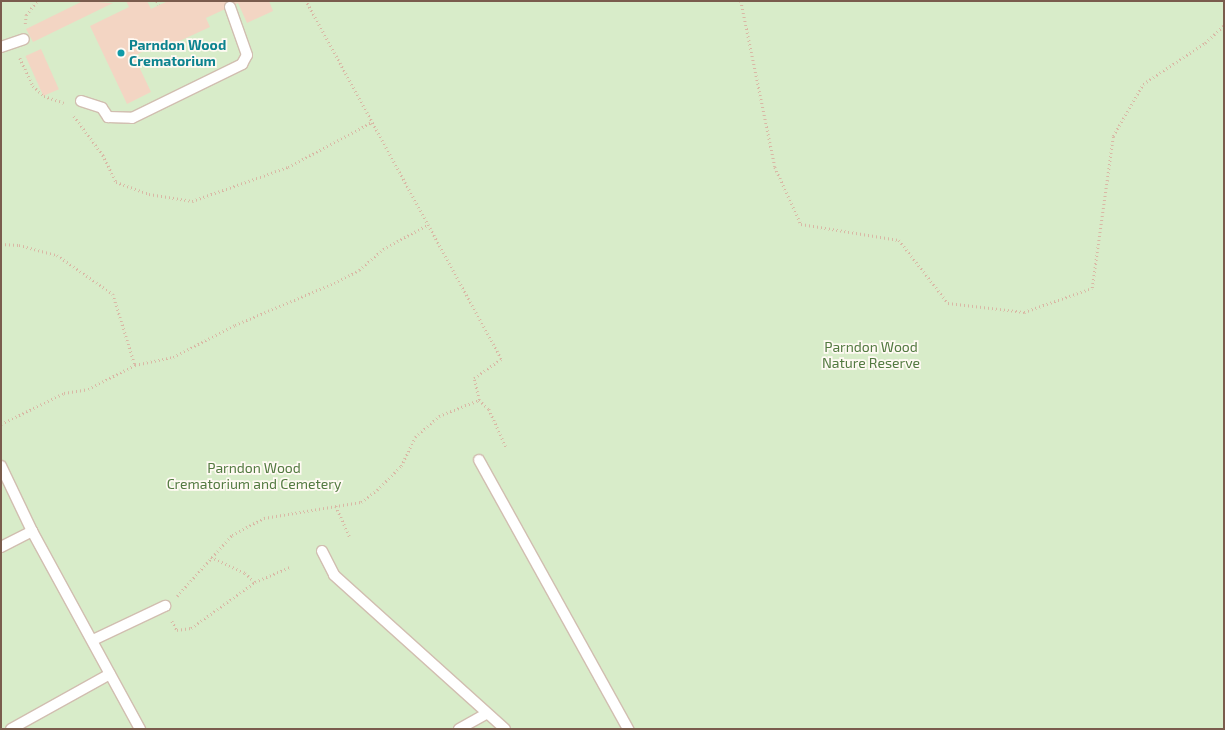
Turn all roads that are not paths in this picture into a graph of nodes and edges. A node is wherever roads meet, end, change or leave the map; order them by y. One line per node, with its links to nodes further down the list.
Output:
1 (230, 7): 4 (lane)
2 (24, 39): 3 (lane)
3 (1, 47)
4 (81, 101)
5 (479, 460): 18 (lane)
6 (1, 466): 7 (lane)
7 (32, 531): 8 (lane); 11 (lane)
8 (1, 547)
9 (322, 551): 13 (lane)
10 (165, 606): 11 (lane)
11 (93, 640): 12 (lane)
12 (110, 674): 14 (lane); 15 (lane)
13 (486, 714): 16 (lane); 17 (lane)
14 (11, 729)
15 (140, 729)
16 (459, 729)
17 (505, 729)
18 (628, 729)

